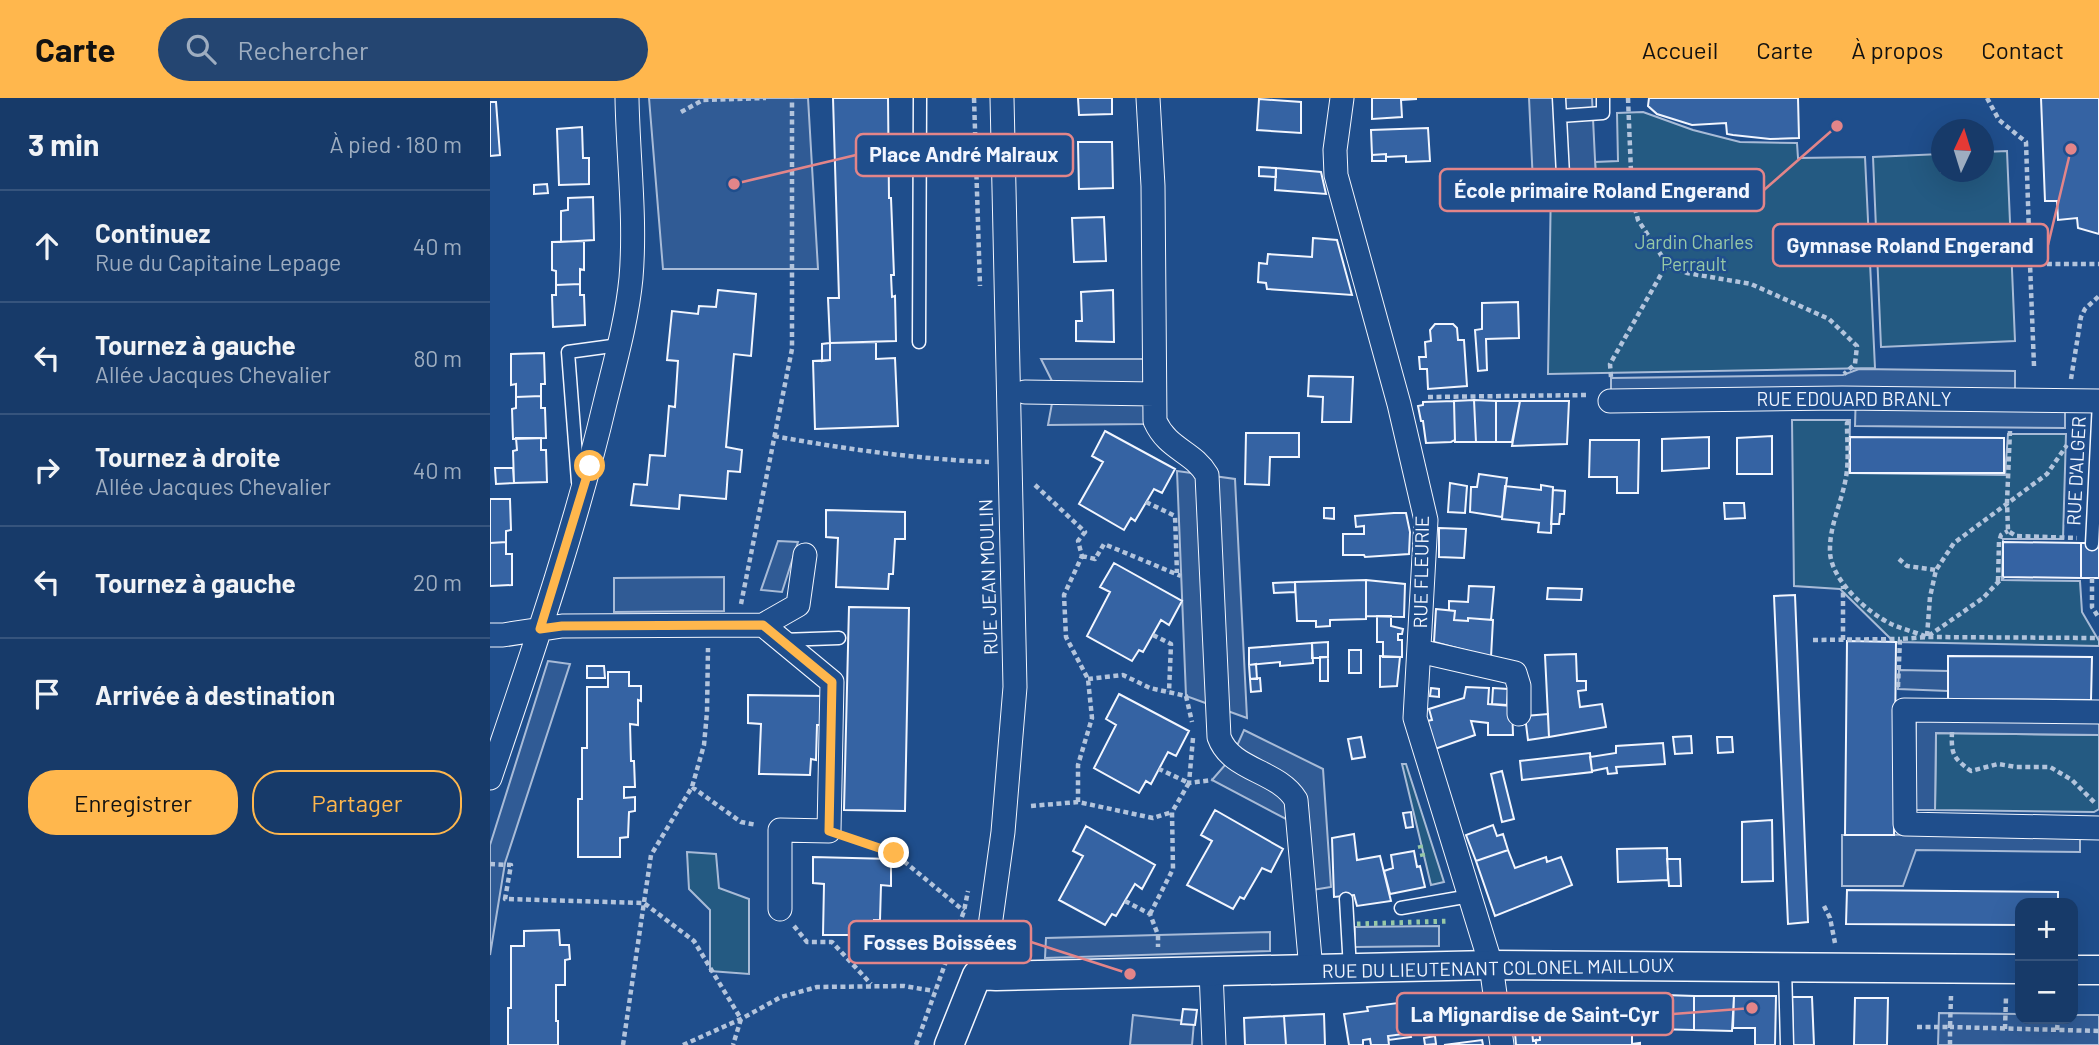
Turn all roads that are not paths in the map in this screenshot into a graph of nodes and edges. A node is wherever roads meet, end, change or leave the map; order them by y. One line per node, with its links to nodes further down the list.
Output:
1 (627, 98): 11 (street)
2 (920, 98): 10 (lane)
3 (1002, 98): 41 (street, RUE JEAN MOULIN)
4 (1149, 98): 13 (street)
5 (1342, 98): 24 (street, RUE FLEURIE)
6 (1559, 98): 8 (lane)
7 (1603, 98): 8 (lane)
8 (1560, 116): 9 (lane)
9 (1563, 175)
10 (919, 342)
11 (619, 345): 16 (street); 16 (lane)
12 (1025, 392): 13 (street)
13 (1154, 394): 36 (street)
14 (1611, 401): 15 (street, RUE EDOUARD BRANLY)
15 (2099, 401): 17 (lane, RUE D'ALGER)
16 (580, 502): 20 (street)
17 (2089, 541)
18 (805, 555): 19 (street)
19 (763, 625): 20 (street); 23 (street)
20 (540, 629): 21 (street); 27 (street)
21 (490, 635)
22 (839, 638): 23 (lane)
23 (782, 640): 32 (street)
24 (1419, 650): 26 (street); 29 (street, RUE FLEURIE)
25 (2099, 712): 28 (street)
26 (1519, 714)
27 (490, 778)
28 (2099, 828)
29 (1470, 896): 31 (lane); 33 (street, RUE FLEURIE)
30 (1346, 899): 35 (lane)
31 (1401, 908)
32 (780, 909)
33 (1491, 965): 34 (street, RUE DU LIEUTENANT COLONEL MAILLOUX); 35 (street, RUE DU LIEUTENANT COLONEL MAILLOUX); 44 (street, RUE FLEURIE)
34 (1785, 968): 37 (street, RUE DU LIEUTENANT COLONEL MAILLOUX); 45 (lane)
35 (1350, 969): 36 (street, RUE DU LIEUTENANT COLONEL MAILLOUX)
36 (1311, 970): 40 (street, RUE DU LIEUTENANT COLONEL MAILLOUX)
37 (2015, 970)
38 (2078, 970): 39 (street)
39 (2099, 970)
40 (1211, 971): 41 (street, RUE DU LIEUTENANT COLONEL MAILLOUX); 43 (street)
41 (976, 975): 42 (street, RUE JEAN MOULIN)
42 (950, 1045)
43 (1214, 1045)
44 (1502, 1045)
45 (1787, 1045)

